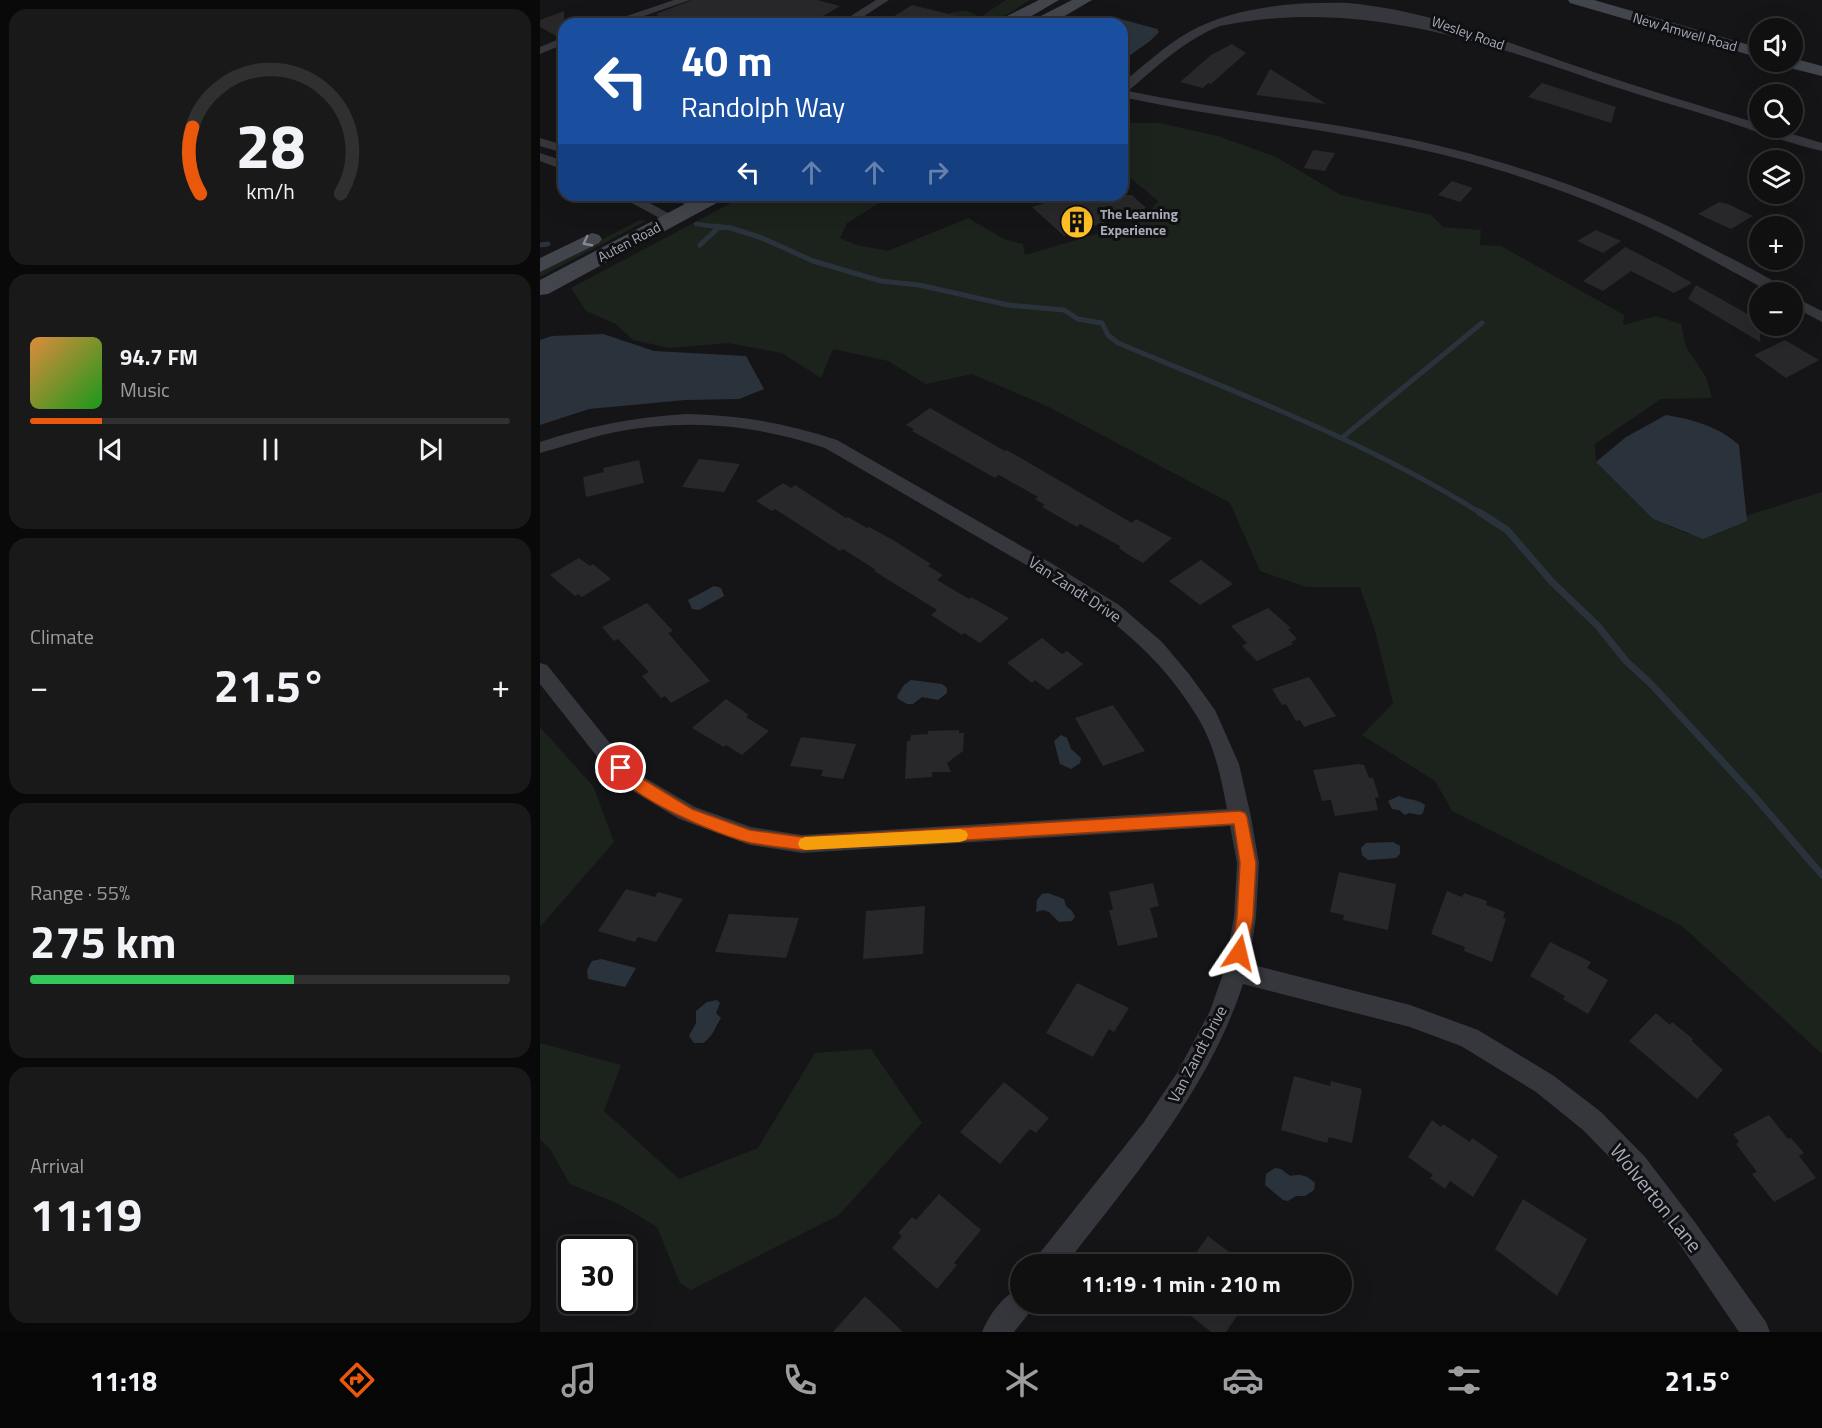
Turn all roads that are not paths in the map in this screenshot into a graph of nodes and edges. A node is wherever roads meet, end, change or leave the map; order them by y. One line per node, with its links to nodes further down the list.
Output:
1 (685, 0): 6 (street)
2 (884, 0): 7 (street)
3 (1052, 0): 8 (street)
4 (1084, 0): 9 (street)
5 (1576, 0): 11 (street, New Amwell Road)
6 (628, 18)
7 (854, 18)
8 (1017, 18)
9 (1050, 18)
10 (558, 43): 12 (street)
11 (1749, 50)
12 (540, 51)
13 (1803, 66): 14 (street)
14 (1822, 71)
15 (1128, 86): 19 (street, Wesley Road)
16 (1128, 92): 30 (street, Wesley Road)
17 (540, 142): 18 (street)
18 (558, 146)
19 (1822, 147)
20 (540, 157): 21 (street)
21 (558, 164)
22 (636, 201): 27 (street)
23 (664, 201): 27 (street, Auten Road)
24 (686, 201): 26 (street)
25 (706, 201): 26 (street, Auten Road)
26 (696, 206): 28 (street, Auten Road)
27 (651, 208): 28 (street); 29 (street, Auten Road, one-way to 29)
28 (672, 219): 31 (street, Auten Road)
29 (540, 266)
30 (1761, 282)
31 (540, 289)
32 (1803, 306): 33 (street)
33 (1822, 316)
34 (540, 448): 36 (street, Van Zandt Drive)
35 (540, 670): 36 (street)
36 (1240, 817): 37 (street, Van Zandt Drive)
37 (1236, 971): 38 (street, Van Zandt Drive); 41 (street, Wolverton Lane)
38 (1057, 1254)
39 (1010, 1314): 40 (street)
40 (996, 1332)
41 (1756, 1332)

